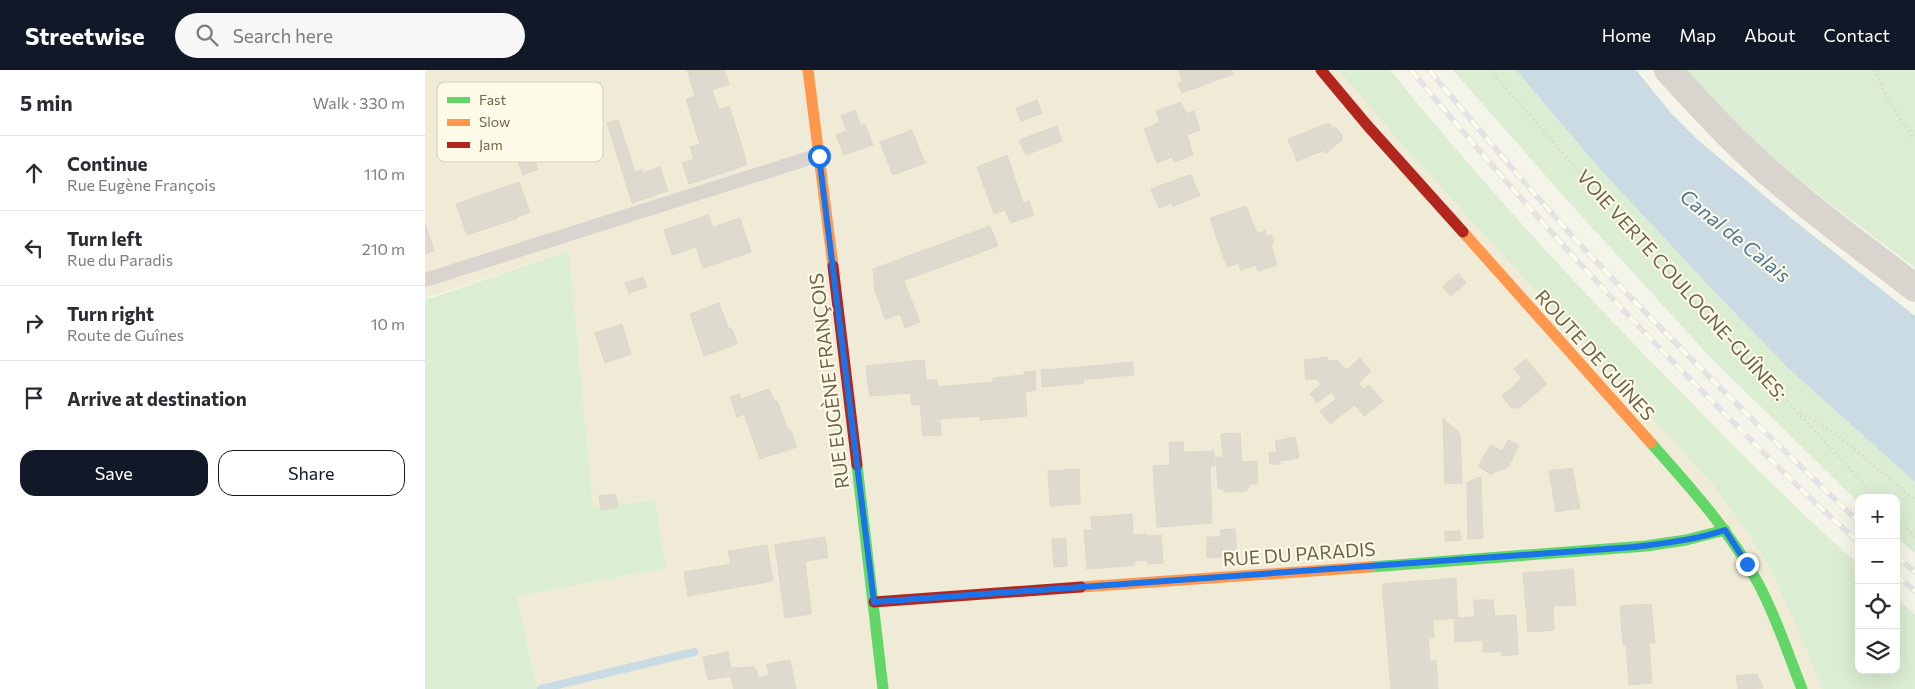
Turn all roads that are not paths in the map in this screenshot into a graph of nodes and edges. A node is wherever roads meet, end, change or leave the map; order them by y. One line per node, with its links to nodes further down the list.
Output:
1 (808, 70): 4 (street, RUE EUGÈNE FRANÇOIS)
2 (1321, 70): 7 (street, ROUTE DE GUÎNES)
3 (1668, 70): 6 (street)
4 (819, 156): 5 (lane); 8 (street, RUE EUGÈNE FRANÇOIS)
5 (425, 280)
6 (1915, 288)
7 (1725, 530): 8 (street, RUE DU PARADIS); 10 (street, ROUTE DE GUÎNES)
8 (874, 602): 9 (street, RUE EUGÈNE FRANÇOIS)
9 (883, 689)
10 (1802, 689)

